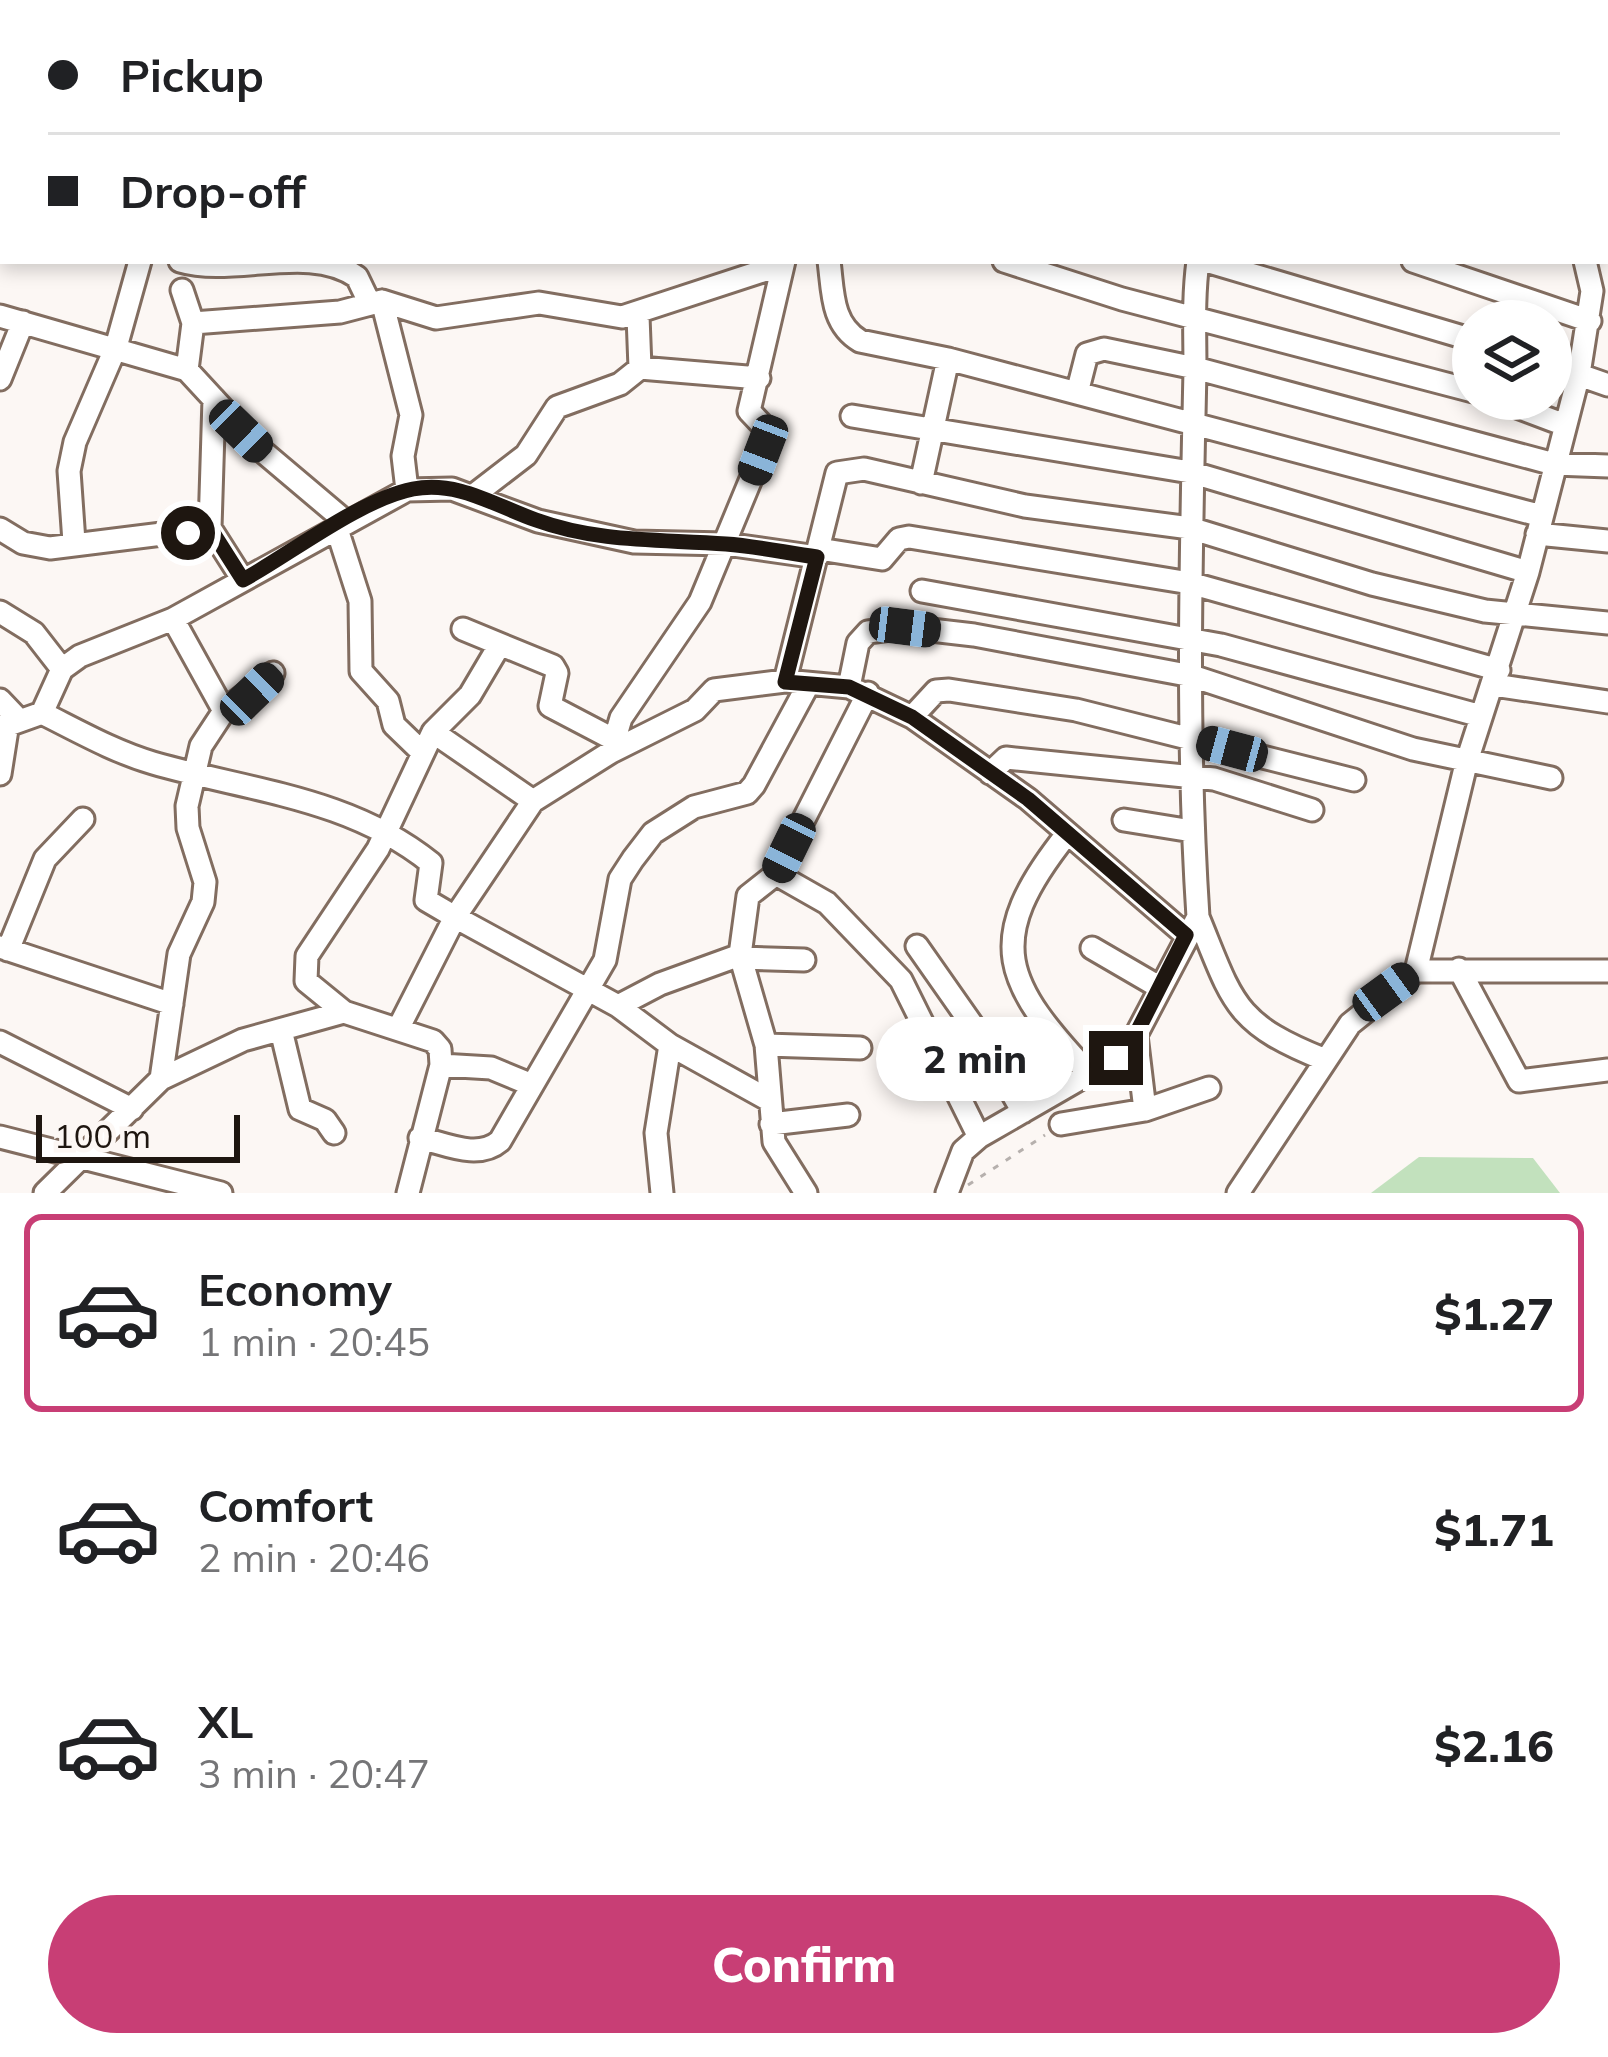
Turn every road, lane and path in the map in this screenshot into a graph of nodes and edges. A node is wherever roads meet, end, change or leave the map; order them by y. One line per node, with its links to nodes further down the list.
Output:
1 (134, 264): 22 (street)
2 (190, 264): 3 (street)
3 (274, 264)
4 (310, 264): 14 (street)
5 (780, 264): 17 (street)
6 (783, 264): 29 (street)
7 (829, 264): 23 (street)
8 (1013, 264): 15 (street)
9 (1201, 264): 15 (street)
10 (1212, 264): 21 (street)
11 (1421, 264): 18 (street)
12 (1586, 264): 18 (street)
13 (182, 290): 20 (street)
14 (376, 302): 17 (street); 20 (street); 44 (street)
15 (1191, 314): 25 (street); 32 (street)
16 (0, 316): 19 (street)
17 (638, 316): 24 (street)
18 (1590, 321): 28 (street)
19 (23, 322): 22 (street); 30 (street)
20 (194, 322): 26 (street)
21 (1452, 334)
22 (116, 347): 26 (street); 52 (street)
23 (948, 359): 33 (street); 39 (street)
24 (640, 368): 29 (street); 45 (street)
25 (1195, 368): 33 (street); 37 (street); 40 (street)
26 (187, 370): 34 (street)
27 (1572, 372): 28 (street)
28 (1579, 374): 31 (street); 38 (street)
29 (759, 378): 53 (street)
30 (0, 379)
31 (1608, 385)
32 (1452, 386)
33 (1077, 393): 37 (street)
34 (214, 399): 46 (street); 48 (street)
35 (852, 416): 39 (street)
36 (1552, 420): 38 (street)
37 (1191, 421): 42 (street); 47 (street)
38 (1565, 425): 40 (street)
39 (933, 426): 42 (street); 43 (street)
40 (1554, 464): 41 (street); 47 (street)
41 (1608, 466)
42 (1190, 472): 49 (street); 55 (street)
43 (920, 483): 49 (street); 54 (street)
44 (407, 490): 45 (street); 46 (street)
45 (474, 495): 53 (street)
46 (341, 524): 56 (street); 80 (street)
47 (1539, 525): 51 (street); 55 (street)
48 (210, 528): 52 (street); 56 (street)
49 (1190, 528): 57 (street); 60 (street)
50 (0, 529): 52 (street)
51 (1608, 541)
52 (74, 542)
53 (726, 544): 54 (street); 81 (street)
54 (818, 553): 57 (street); 70 (street)
55 (1528, 572): 60 (street)
56 (243, 580): 61 (street)
57 (1190, 583): 64 (street); 69 (street)
58 (922, 591): 64 (street)
59 (0, 612): 66 (street)
60 (1514, 615): 62 (street); 69 (street)
61 (173, 619): 66 (street); 74 (street)
62 (1608, 623)
63 (463, 629): 65 (street)
64 (1186, 640): 68 (street); 76 (street)
65 (499, 646): 80 (street); 81 (street)
66 (62, 669): 75 (street)
67 (273, 673): 74 (street)
68 (1192, 676): 71 (street); 79 (street); 82 (street)
69 (1496, 678): 73 (street); 76 (street)
70 (797, 683): 71 (street); 81 (street); 107 (street)
71 (858, 690): 77 (street); 96 (street)
72 (0, 700): 78 (street)
73 (1608, 702)
74 (224, 711): 83 (street)
75 (42, 713): 78 (street); 83 (street)
76 (1481, 716): 82 (street)
77 (912, 717): 79 (street); 84 (street)
78 (9, 724): 85 (street)
79 (1192, 739): 86 (street); 88 (street)
80 (428, 742): 89 (street); 94 (street)
81 (612, 745): 89 (street)
82 (1466, 764): 87 (street); 105 (street)
83 (193, 773): 94 (street); 109 (street)
84 (990, 773): 86 (street); 95 (street)
85 (0, 775)
86 (1192, 778): 90 (street); 93 (street)
87 (1551, 778)
88 (1354, 780)
89 (533, 801): 97 (street)
90 (1312, 810)
91 (83, 819): 100 (street)
92 (1124, 820): 93 (street)
93 (1192, 831): 98 (street)
94 (385, 834): 97 (street); 111 (street)
95 (1067, 834): 98 (street); 122 (street)
96 (776, 874): 102 (street); 134 (street)
97 (455, 917): 107 (street); 112 (street)
98 (1192, 926): 108 (street); 119 (street)
99 (917, 946): 129 (street)
100 (4, 948): 109 (street)
101 (1092, 948): 108 (street)
102 (740, 957): 103 (street); 110 (street); 117 (street)
103 (804, 960)
104 (1460, 969): 105 (street); 106 (street); 121 (street)
105 (1415, 971): 119 (street)
106 (1608, 971)
107 (588, 987): 110 (street); 124 (street)
108 (1159, 987): 114 (street)
109 (172, 1004): 123 (street)
110 (618, 1006): 116 (street)
111 (344, 1012): 112 (street); 113 (street)
112 (398, 1029): 120 (street)
113 (281, 1030): 123 (street); 133 (street)
114 (1136, 1034): 122 (street); 128 (street)
115 (0, 1042): 127 (street)
116 (670, 1045): 126 (street); 144 (street)
117 (766, 1045): 118 (street); 126 (street)
118 (860, 1048)
119 (1322, 1060): 146 (street)
120 (441, 1065): 124 (street); 136 (street)
121 (1608, 1070)
122 (1091, 1076): 129 (street)
123 (161, 1079): 127 (street)
124 (532, 1085): 136 (street)
125 (1209, 1088): 128 (street)
126 (769, 1100): 131 (street)
127 (132, 1109): 137 (street)
128 (1145, 1109): 132 (street)
129 (1023, 1112): 134 (street)
130 (848, 1115): 131 (street)
131 (771, 1124): 145 (street)
132 (1061, 1124): 139 (path)
133 (334, 1133)
134 (979, 1137): 139 (street)
135 (0, 1138): 137 (street)
136 (420, 1138): 143 (street)
137 (76, 1157): 138 (street); 141 (street)
138 (134, 1172): 140 (street); 142 (street)
139 (948, 1190)
140 (211, 1192)
141 (45, 1193)
142 (148, 1193)
143 (408, 1193)
144 (662, 1193)
145 (806, 1193)
146 (1238, 1193)

